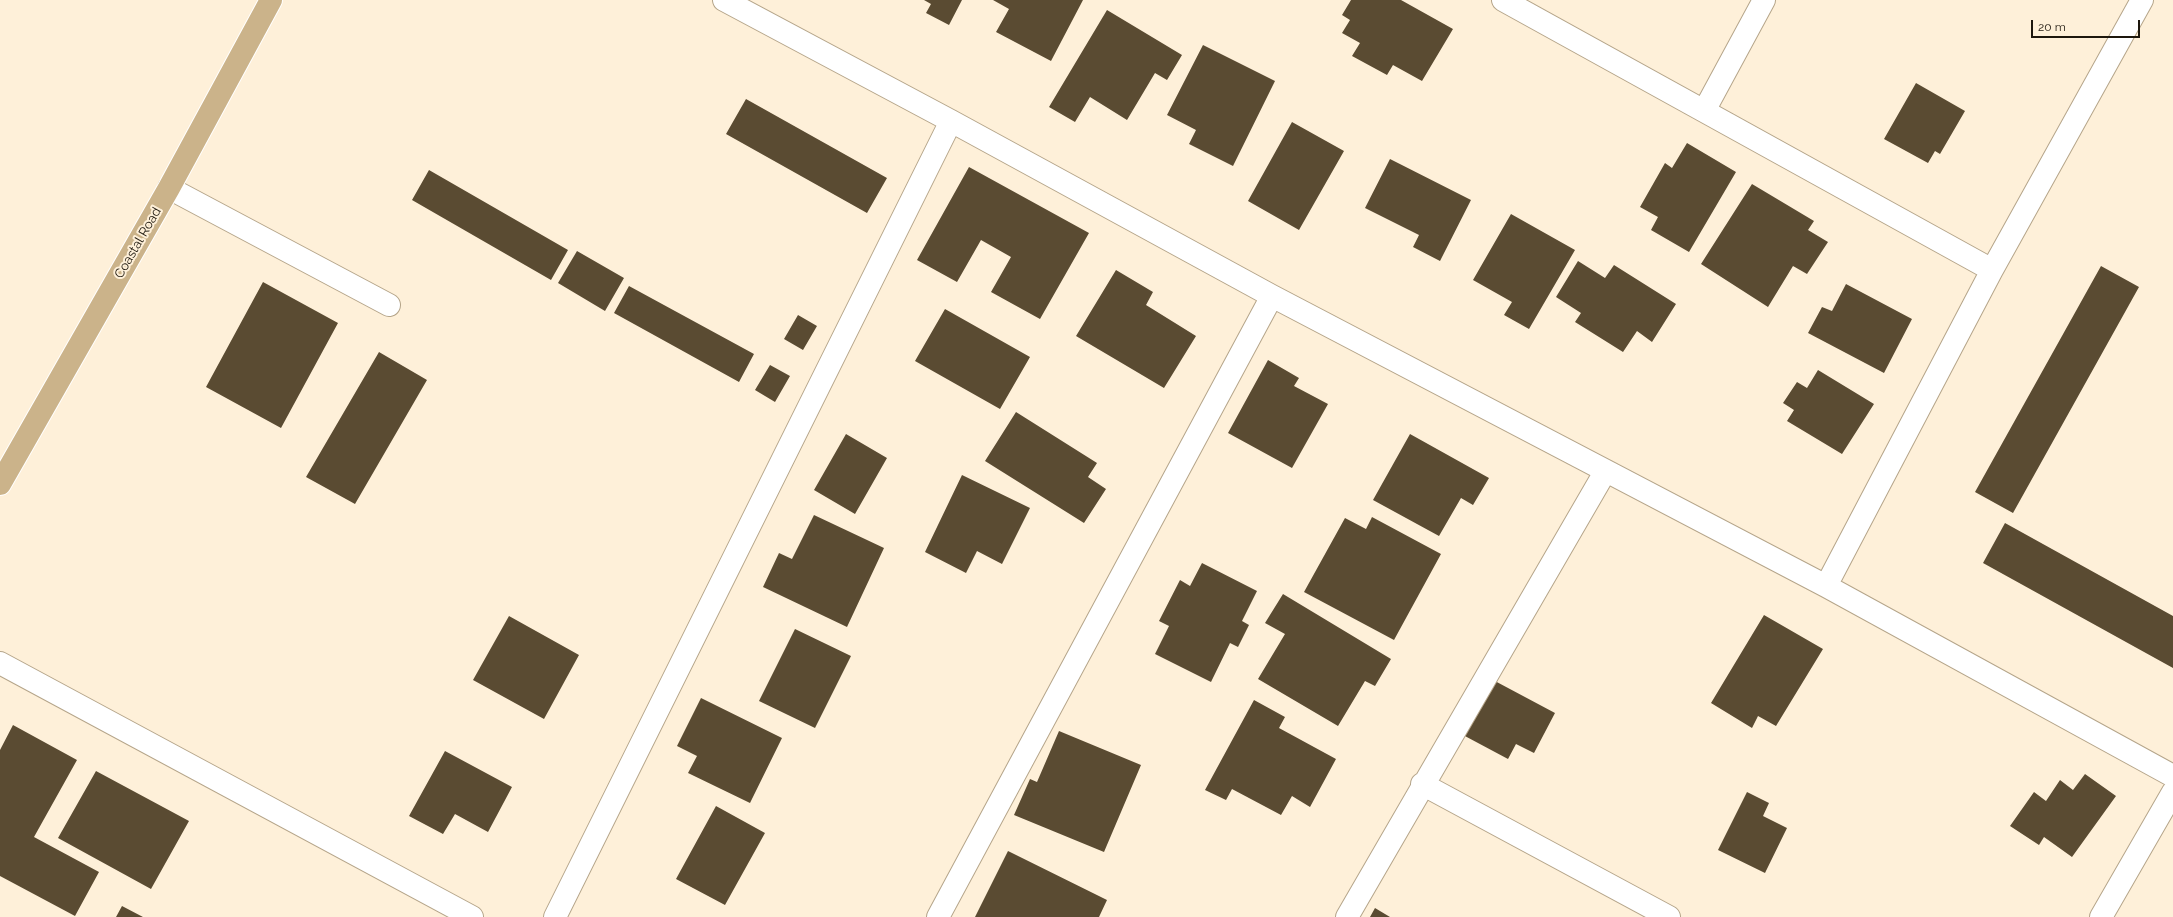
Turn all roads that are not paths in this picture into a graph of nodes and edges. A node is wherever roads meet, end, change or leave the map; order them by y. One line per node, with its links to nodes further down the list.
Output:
1 (271, 0): 8 (main road, Coastal Road)
2 (724, 0): 7 (street)
3 (1503, 0): 6 (street)
4 (1764, 0): 6 (street)
5 (2142, 0): 9 (street)
6 (1704, 111): 9 (street)
7 (952, 121): 10 (street); 20 (street)
8 (169, 188): 11 (street); 13 (main road, Coastal Road)
9 (1992, 270): 14 (street)
10 (1272, 296): 12 (street); 21 (street)
11 (389, 305)
12 (1605, 472): 14 (street); 17 (street)
13 (0, 484)
14 (1826, 586): 16 (street)
15 (0, 663): 19 (street)
16 (2173, 776)
17 (1422, 784): 22 (street); 23 (street)
18 (2173, 792): 24 (street)
19 (472, 917)
20 (555, 917)
21 (938, 917)
22 (1347, 917)
23 (1669, 917)
24 (2101, 917)

